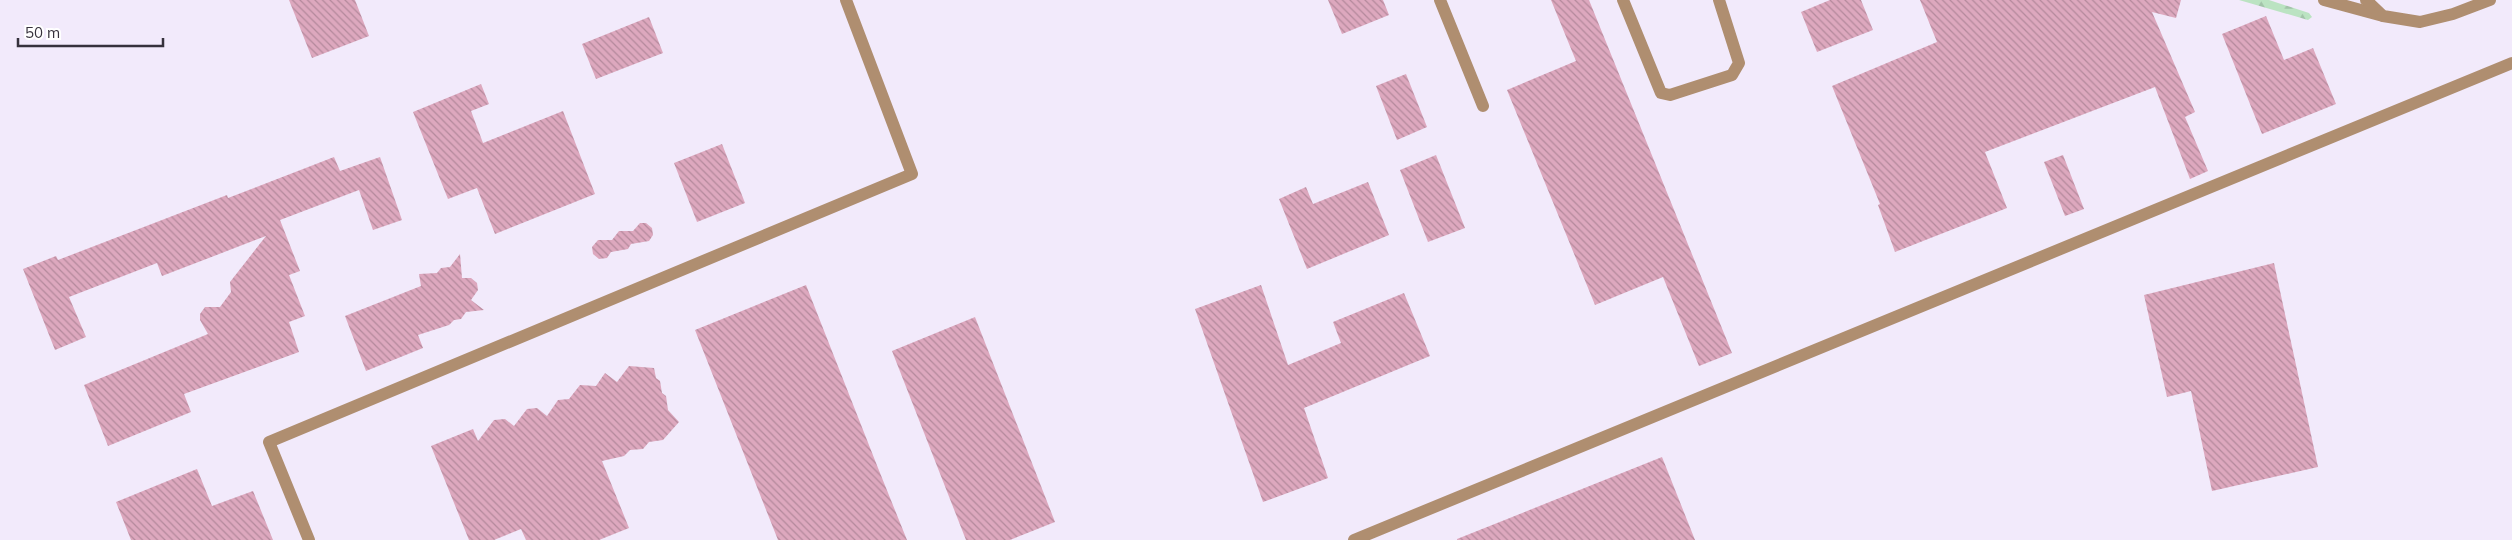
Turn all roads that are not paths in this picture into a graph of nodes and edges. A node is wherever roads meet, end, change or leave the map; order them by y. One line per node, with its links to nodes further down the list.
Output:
1 (846, 0): 11 (street)
2 (1440, 0): 10 (street)
3 (1623, 0): 4 (street)
4 (1719, 0)
5 (2324, 0): 8 (street)
6 (2366, 0): 8 (street)
7 (2490, 0): 8 (street)
8 (2382, 16)
9 (2512, 63): 12 (street)
10 (1484, 106)
11 (309, 540)
12 (1354, 540)

